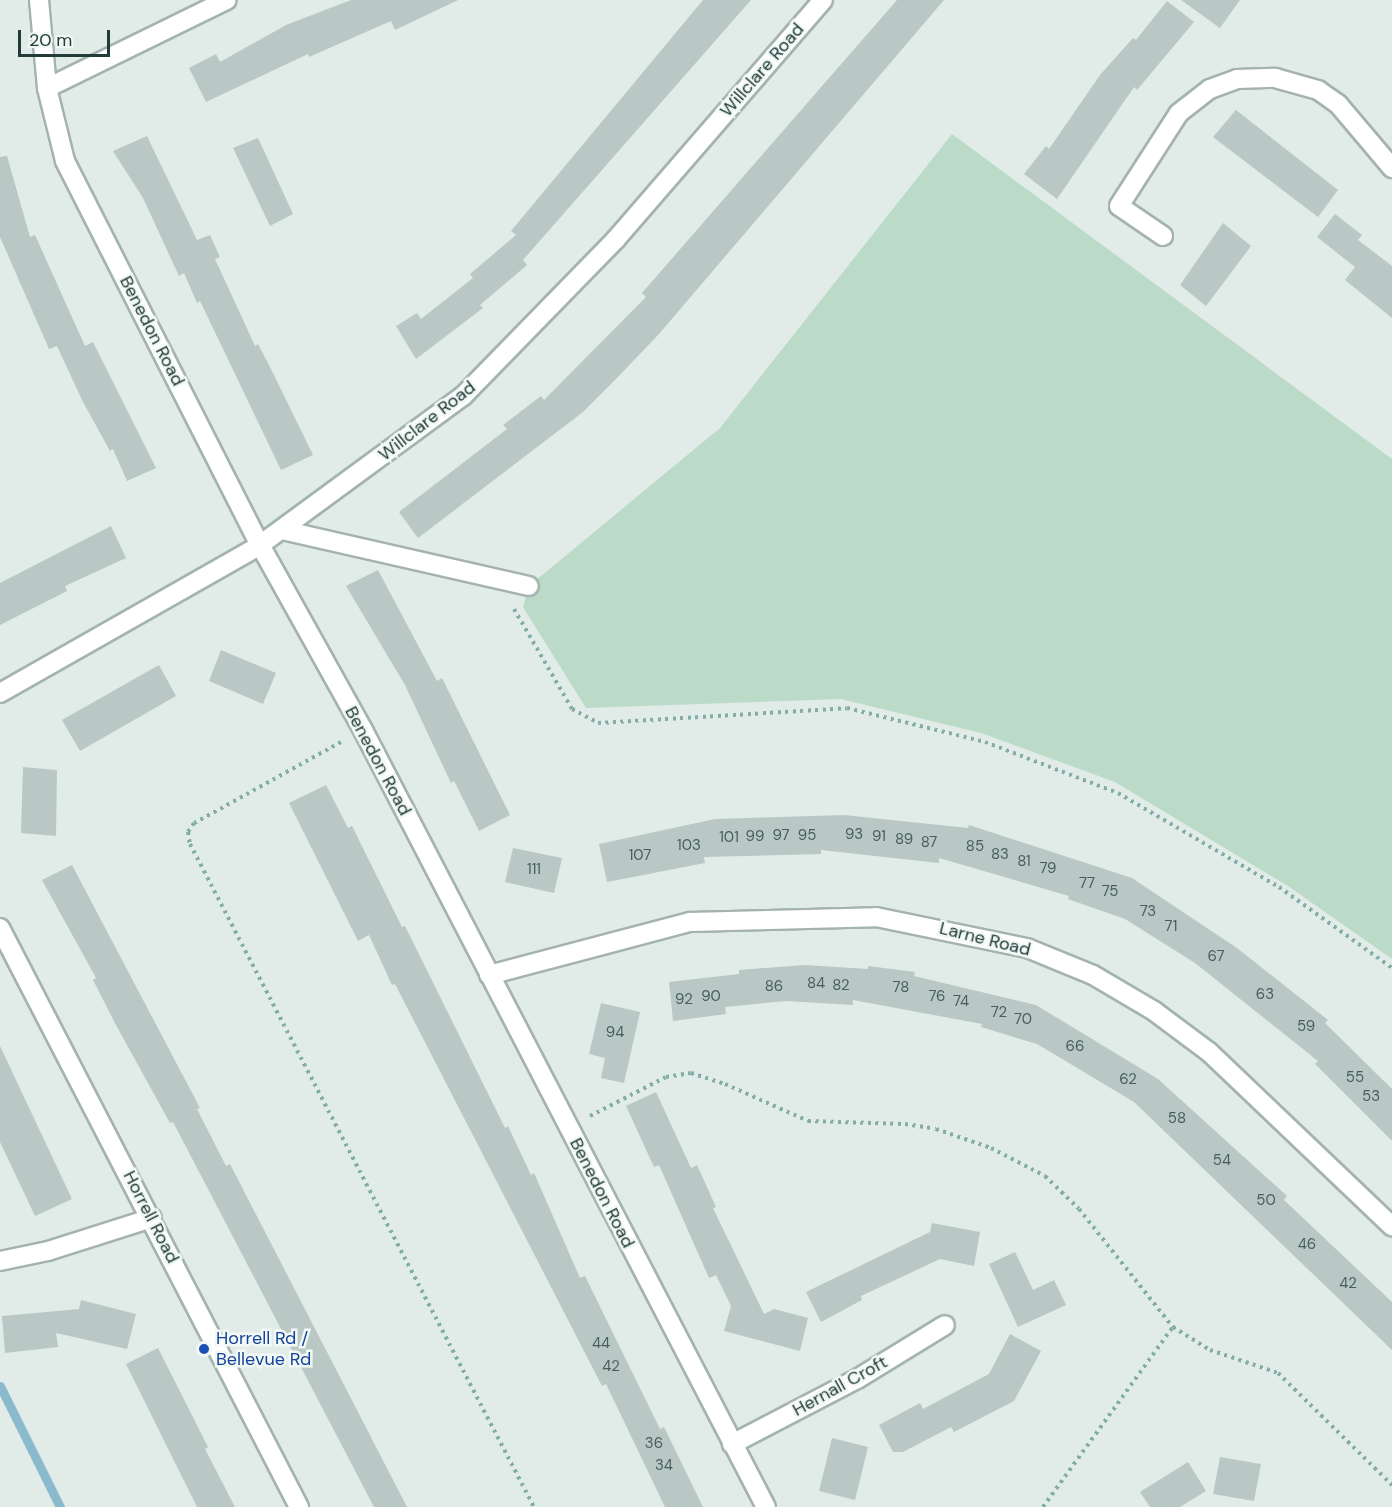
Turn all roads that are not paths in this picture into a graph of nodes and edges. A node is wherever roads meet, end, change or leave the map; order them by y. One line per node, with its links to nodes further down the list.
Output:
1 (39, 0): 4 (street, Benedon Road)
2 (227, 0): 4 (street)
3 (823, 0): 7 (street, Willclare Road)
4 (47, 88): 8 (street, Benedon Road)
5 (1392, 168): 6 (street)
6 (1163, 236)
7 (282, 530): 8 (street, Willclare Road); 9 (street)
8 (260, 545): 10 (street, Willclare Road); 12 (street, Benedon Road)
9 (529, 586)
10 (0, 693)
11 (0, 928): 13 (street, Horrell Road)
12 (489, 975): 14 (street, Larne Road); 17 (street, Benedon Road)
13 (152, 1218): 15 (street); 18 (street, Horrell Road)
14 (1392, 1226)
15 (0, 1261)
16 (945, 1325): 17 (street, Hernall Croft)
17 (732, 1444): 19 (street, Benedon Road)
18 (299, 1507)
19 (766, 1507)

